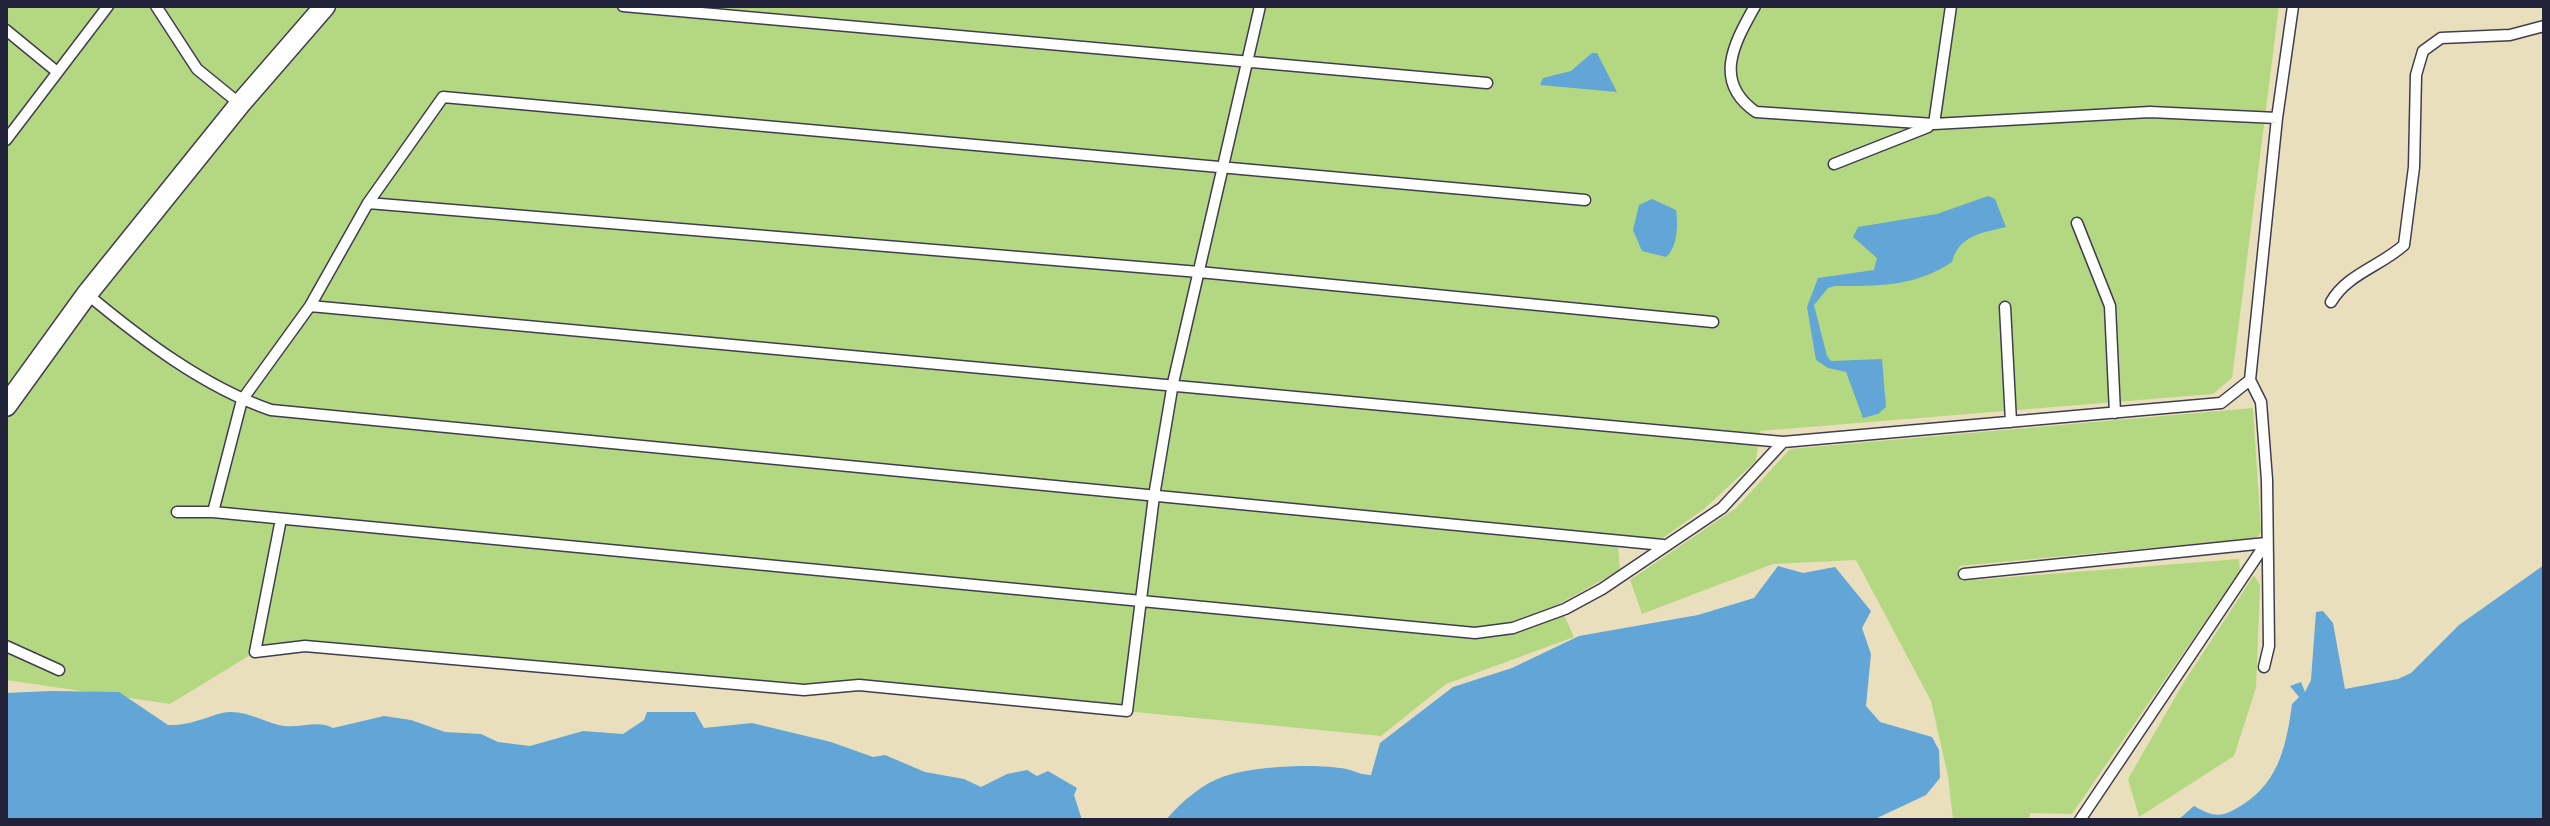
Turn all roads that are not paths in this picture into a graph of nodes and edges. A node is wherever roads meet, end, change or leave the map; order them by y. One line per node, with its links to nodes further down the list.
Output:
1 (108, 6): 12 (lane)
2 (156, 6): 14 (lane)
3 (325, 6): 14 (street)
4 (623, 6): 11 (lane)
5 (1260, 6): 11 (lane)
6 (1755, 6): 16 (lane)
7 (1951, 6): 16 (lane)
8 (2293, 6): 15 (lane)
9 (2544, 26): 25 (lane)
10 (6, 30): 12 (lane)
11 (1247, 60): 13 (lane); 19 (lane)
12 (56, 71): 17 (lane)
13 (1487, 83)
14 (240, 104): 24 (street)
15 (2277, 118): 16 (lane); 29 (lane)
16 (1934, 124): 18 (lane)
17 (6, 140)
18 (1834, 164)
19 (1223, 166): 20 (lane); 21 (lane); 23 (lane)
20 (1585, 200)
21 (368, 203): 23 (lane); 26 (lane)
22 (2077, 223): 33 (lane)
23 (1199, 272): 28 (lane); 30 (lane)
24 (87, 294): 31 (lane); 32 (street)
25 (2331, 302)
26 (310, 306): 30 (lane); 31 (lane)
27 (2005, 307): 34 (lane)
28 (1713, 322)
29 (2250, 380): 33 (lane); 40 (lane)
30 (1173, 383): 35 (lane); 36 (lane)
31 (242, 400): 36 (lane); 38 (lane)
32 (6, 406)
33 (2115, 413): 34 (lane)
34 (2011, 422): 35 (lane)
35 (1783, 442): 41 (lane)
36 (1154, 496): 41 (lane); 43 (lane)
37 (177, 512): 38 (lane)
38 (213, 512): 39 (lane)
39 (281, 519): 43 (lane); 43 (lane)
40 (2266, 543): 42 (lane); 45 (lane); 47 (lane)
41 (1663, 545): 43 (lane)
42 (1964, 574)
43 (1141, 602)
44 (6, 646): 46 (lane)
45 (2264, 667)
46 (59, 670)
47 (2080, 820)

